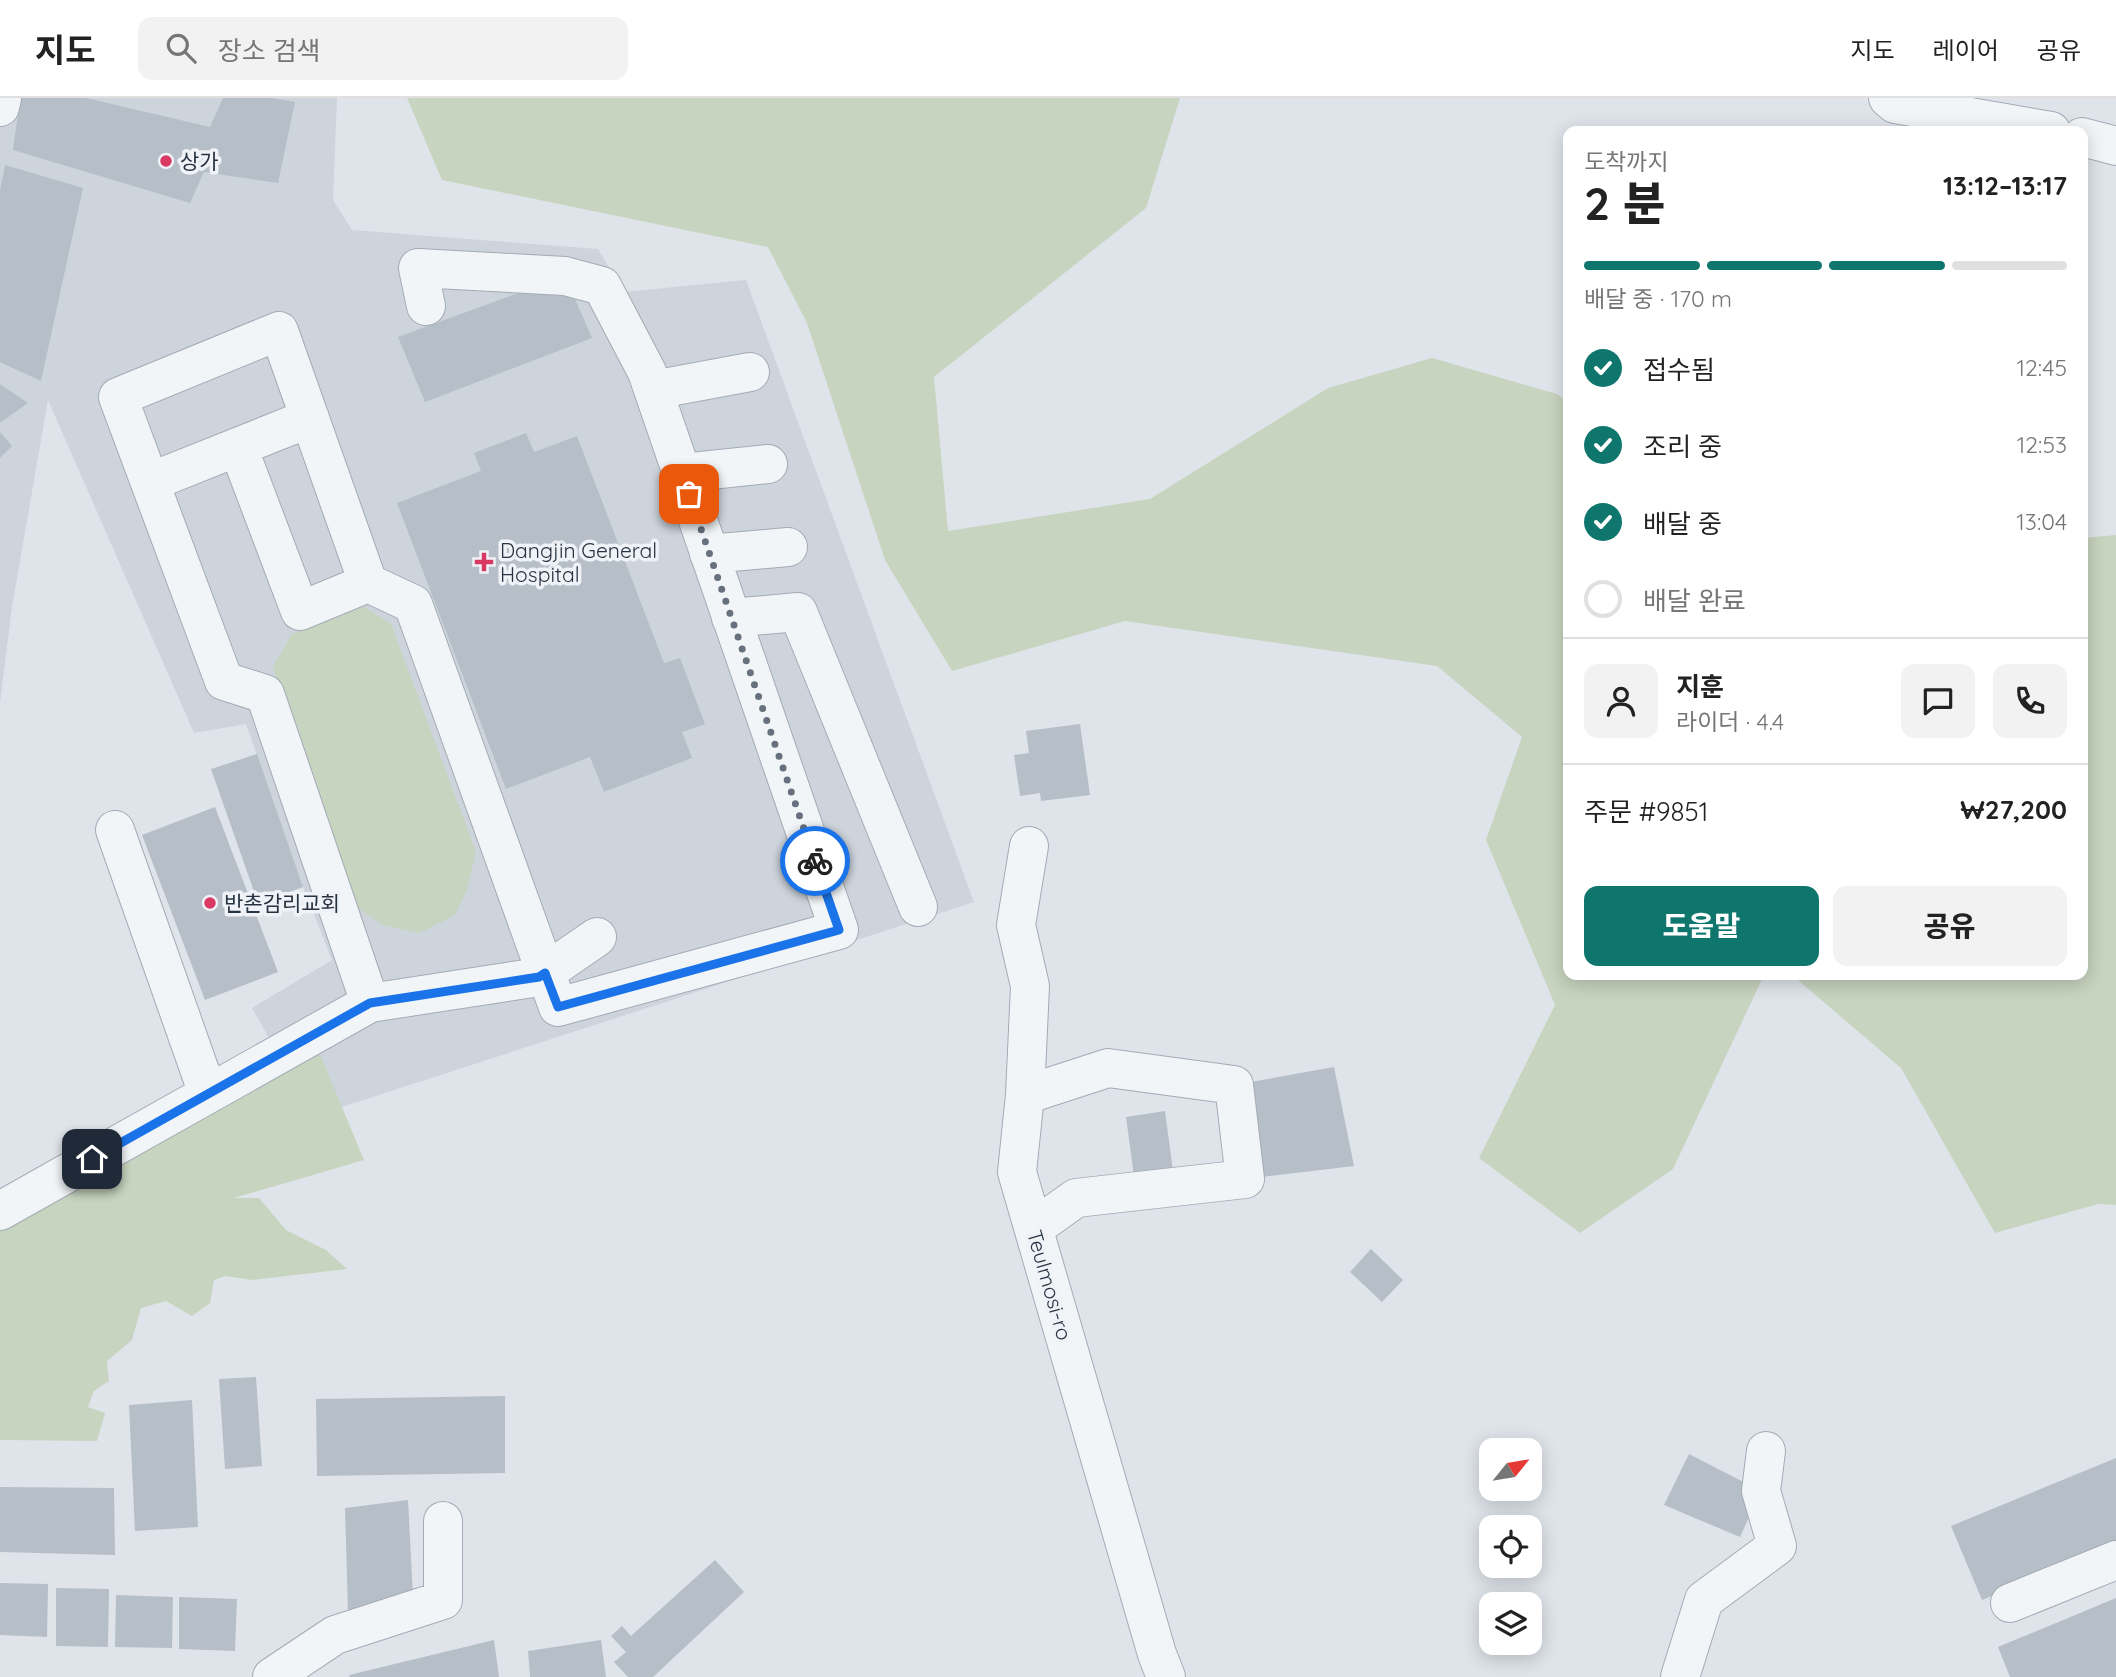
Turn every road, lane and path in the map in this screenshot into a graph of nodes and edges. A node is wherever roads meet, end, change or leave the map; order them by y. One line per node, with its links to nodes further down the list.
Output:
1 (2, 98): 3 (street)
2 (1888, 98): 4 (street)
3 (0, 107)
4 (2021, 126)
5 (2088, 139): 6 (street)
6 (2116, 146)
7 (426, 306): 9 (street)
8 (750, 372): 9 (street)
9 (653, 390): 13 (street)
10 (310, 418): 11 (street); 14 (street); 17 (street)
11 (238, 447): 14 (street); 17 (street)
12 (768, 464): 13 (street)
13 (682, 473): 16 (street)
14 (150, 482): 24 (street)
15 (788, 547): 16 (street)
16 (709, 554): 18 (street)
17 (368, 583): 23 (street)
18 (731, 618): 21 (street); 23 (street)
19 (115, 830): 25 (street)
20 (1029, 846): 26 (street, Teulmosi-ro)
21 (918, 907)
22 (597, 937): 23 (street)
23 (545, 973): 24 (street)
24 (370, 1003): 25 (street)
25 (208, 1094): 27 (street)
26 (1025, 1095): 28 (street, Teulmosi-ro); 28 (street)
27 (0, 1211)
28 (1034, 1228): 34 (street, Teulmosi-ro)
29 (1766, 1451): 35 (street)
30 (443, 1521): 33 (street)
31 (2116, 1560): 32 (street)
32 (2010, 1603)
33 (272, 1677)
34 (1166, 1677)
35 (1680, 1677)

